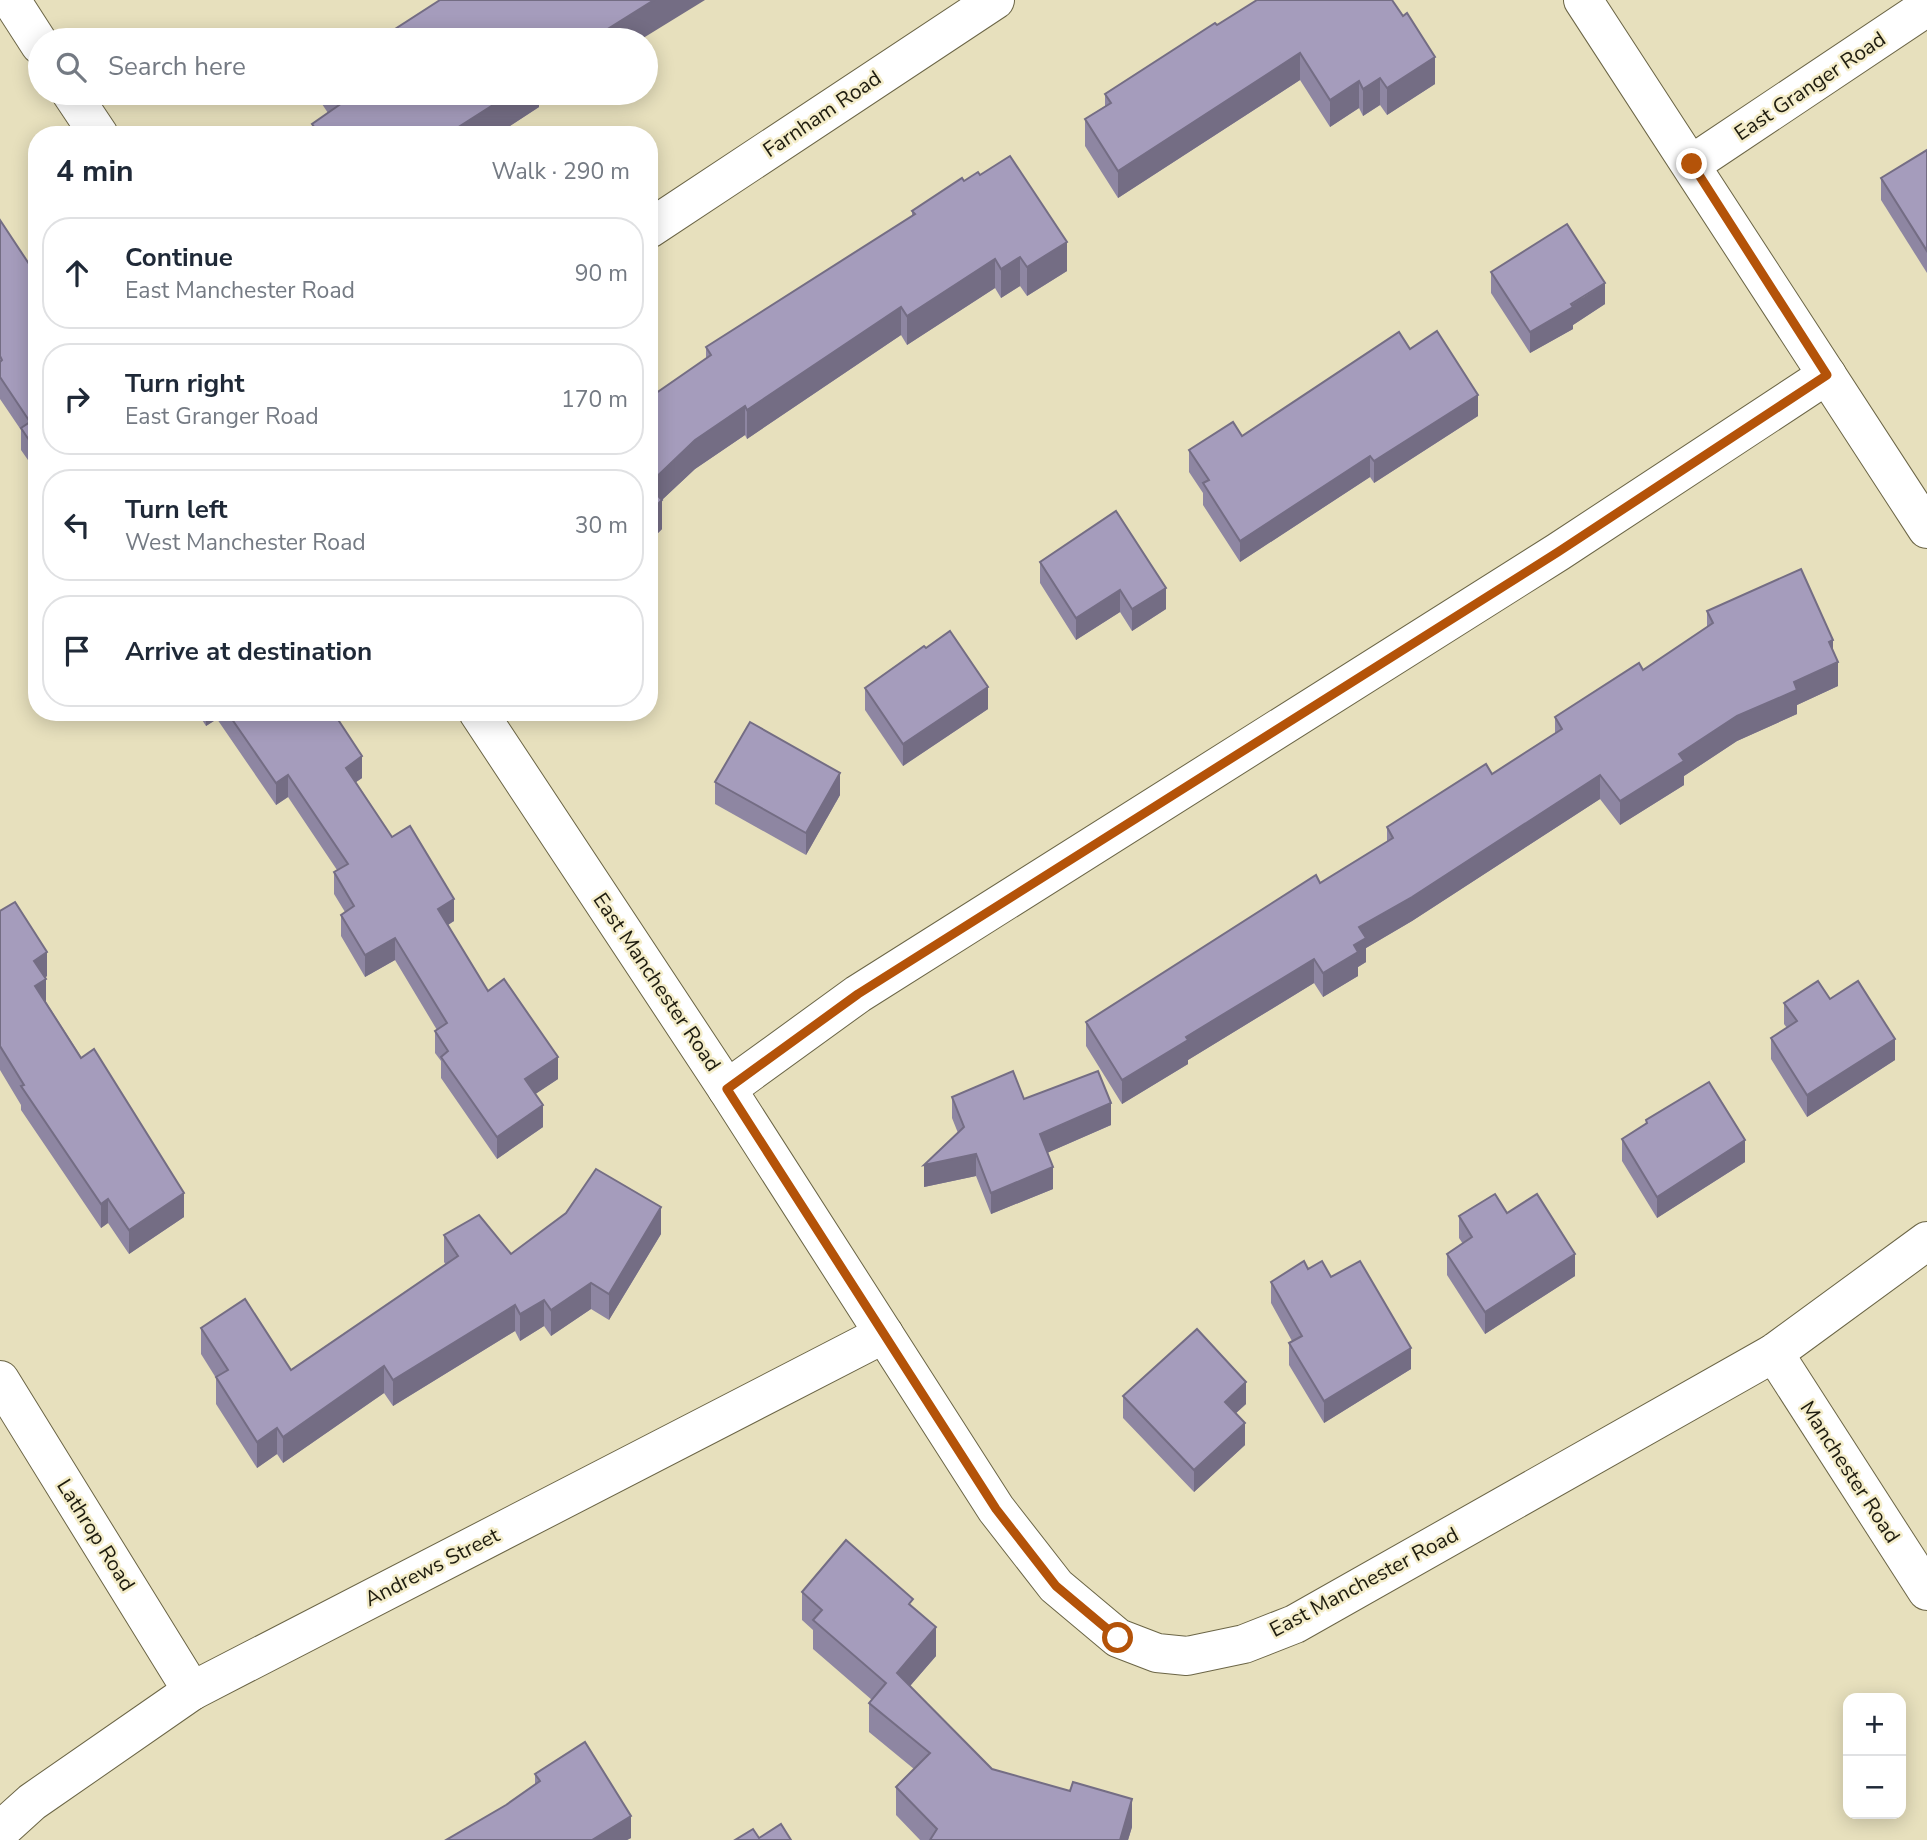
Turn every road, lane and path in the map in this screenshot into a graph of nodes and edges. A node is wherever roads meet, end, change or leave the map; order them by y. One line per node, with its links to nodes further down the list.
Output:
1 (11, 0): 5 (street)
2 (995, 0): 9 (street, Farnham Road)
3 (1583, 0): 8 (street)
4 (1927, 7): 8 (street, East Granger Road)
5 (29, 28)
6 (79, 105): 7 (street)
7 (93, 126)
8 (1692, 164): 10 (street)
9 (658, 223)
10 (1827, 375): 11 (street); 13 (street)
11 (1927, 529)
12 (484, 721): 13 (street, East Manchester Road)
13 (727, 1089): 15 (street, East Manchester Road)
14 (1927, 1241): 16 (street, East Manchester Road)
15 (884, 1334): 16 (street, East Manchester Road); 19 (street, Andrews Street)
16 (1774, 1353): 18 (street, Manchester Road)
17 (0, 1380): 19 (street, Lathrop Road)
18 (1927, 1591)
19 (192, 1691): 20 (street, Andrews Street)
20 (0, 1831)

